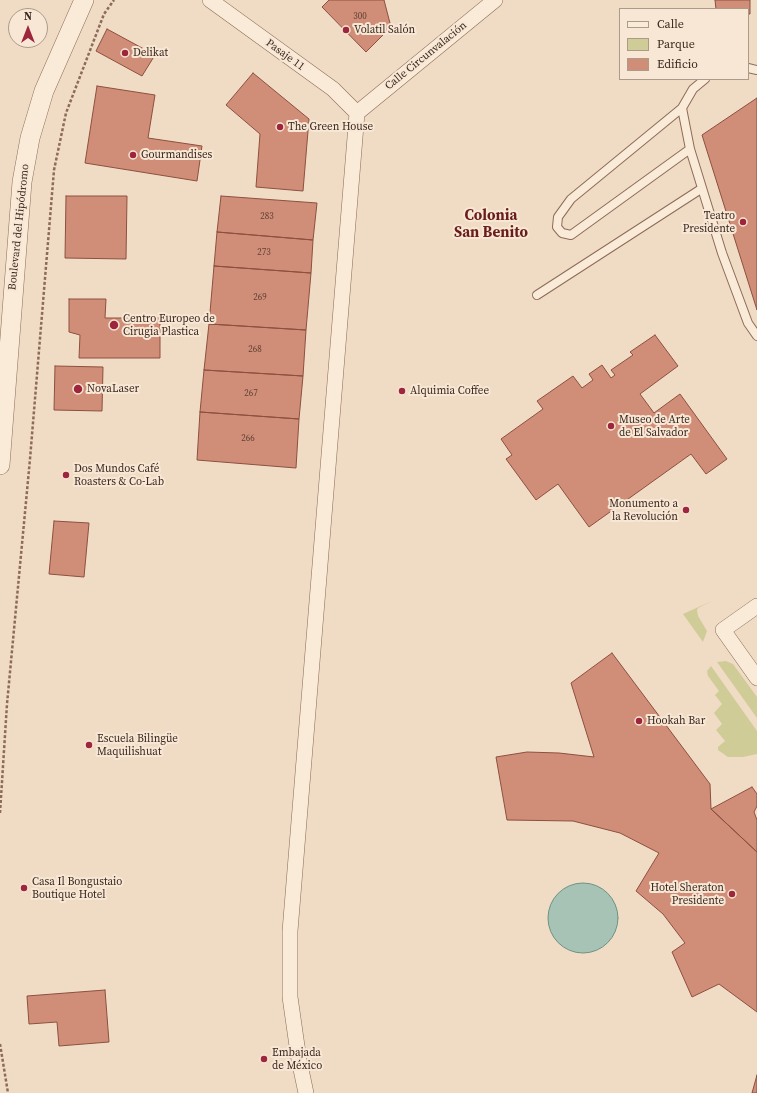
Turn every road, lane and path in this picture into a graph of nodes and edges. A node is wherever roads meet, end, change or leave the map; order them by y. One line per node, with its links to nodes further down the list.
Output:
1 (84, 0): 11 (street, Boulevard del Hipódromo)
2 (114, 0): 16 (path)
3 (210, 0): 7 (street, Pasaje 11)
4 (495, 0): 7 (street, Calle Circunvalación)
5 (704, 80): 6 (lane)
6 (682, 108): 8 (lane); 8 (lane)
7 (357, 113): 19 (street)
8 (690, 149): 9 (lane)
9 (701, 188): 10 (lane); 12 (lane)
10 (537, 294)
11 (5, 335): 13 (street, Boulevard del Hipódromo)
12 (757, 336)
13 (0, 465)
14 (757, 606): 15 (street)
15 (757, 678)
16 (0, 813)
17 (0, 1044): 18 (path)
18 (8, 1093)
19 (306, 1093)

